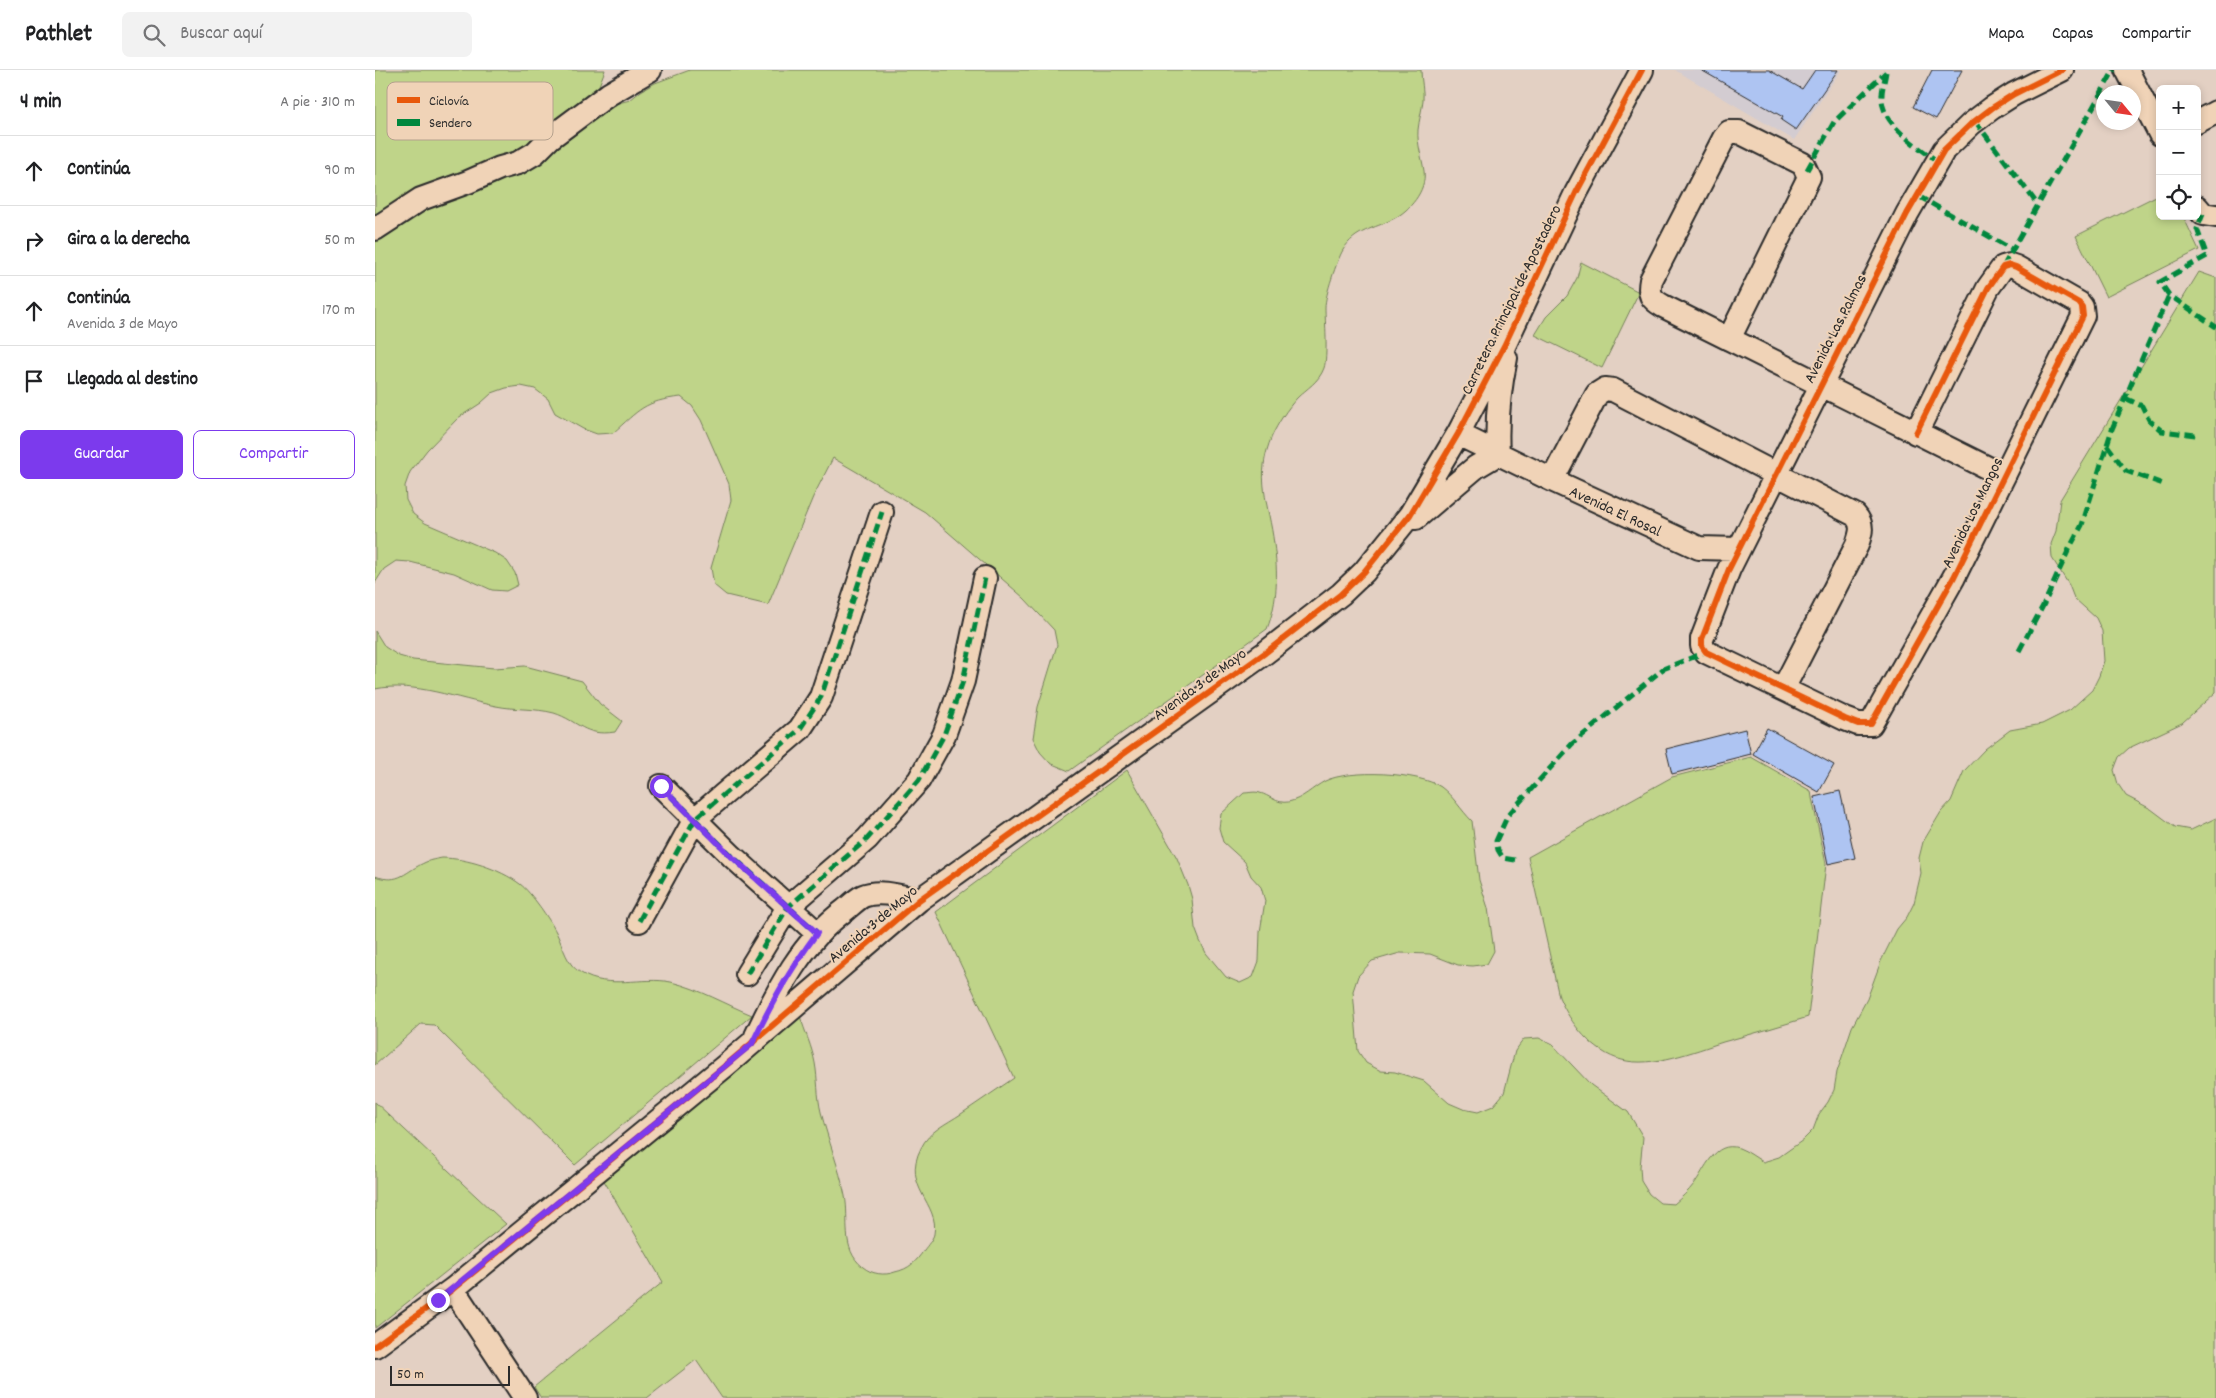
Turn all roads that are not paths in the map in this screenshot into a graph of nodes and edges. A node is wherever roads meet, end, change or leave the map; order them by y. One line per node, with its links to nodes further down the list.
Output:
1 (650, 70): 8 (street)
2 (1642, 70): 13 (street, Carretera Principal de Apostadero)
3 (2062, 70): 15 (street, Avenida Las Palmas)
4 (2127, 70): 7 (street)
5 (2216, 112): 6 (street)
6 (2201, 120)
7 (2158, 130)
8 (553, 136)
9 (548, 140): 12 (street)
10 (2201, 212): 11 (street)
11 (2216, 216)
12 (375, 229)
13 (1514, 327): 17 (street, Carretera Principal de Apostadero); 18 (street)
14 (1729, 339): 14 (street); 15 (street)
15 (1821, 385): 16 (street); 19 (street, Avenida Las Palmas)
16 (1916, 433): 20 (street); 20 (street, Avenida Los Mangos)
17 (1458, 434): 18 (street, Avenida El Rosal); 23 (street, Carretera Principal de Apostadero)
18 (1498, 454): 21 (street, Avenida El Rosal); 23 (street)
19 (1776, 476): 21 (street); 24 (street, Avenida Las Palmas); 26 (street)
20 (2004, 476): 26 (street, Avenida Los Mangos)
21 (1552, 480): 24 (street, Avenida El Rosal)
22 (882, 512): 28 (street)
23 (1396, 535): 29 (street, Avenida 3 de Mayo)
24 (1739, 549): 26 (street, Avenida Las Palmas)
25 (985, 578): 30 (street)
26 (1783, 689)
27 (661, 786): 28 (street)
28 (695, 819): 30 (street); 31 (street)
29 (919, 900): 32 (street); 34 (street, Avenida 3 de Mayo)
30 (788, 907): 32 (street); 33 (street)
31 (639, 921)
32 (817, 933): 34 (street)
33 (747, 974)
34 (752, 1044): 35 (street, Avenida 3 de Mayo)
35 (453, 1289): 36 (street, Avenida 3 de Mayo); 37 (street)
36 (375, 1346)
37 (525, 1398)

